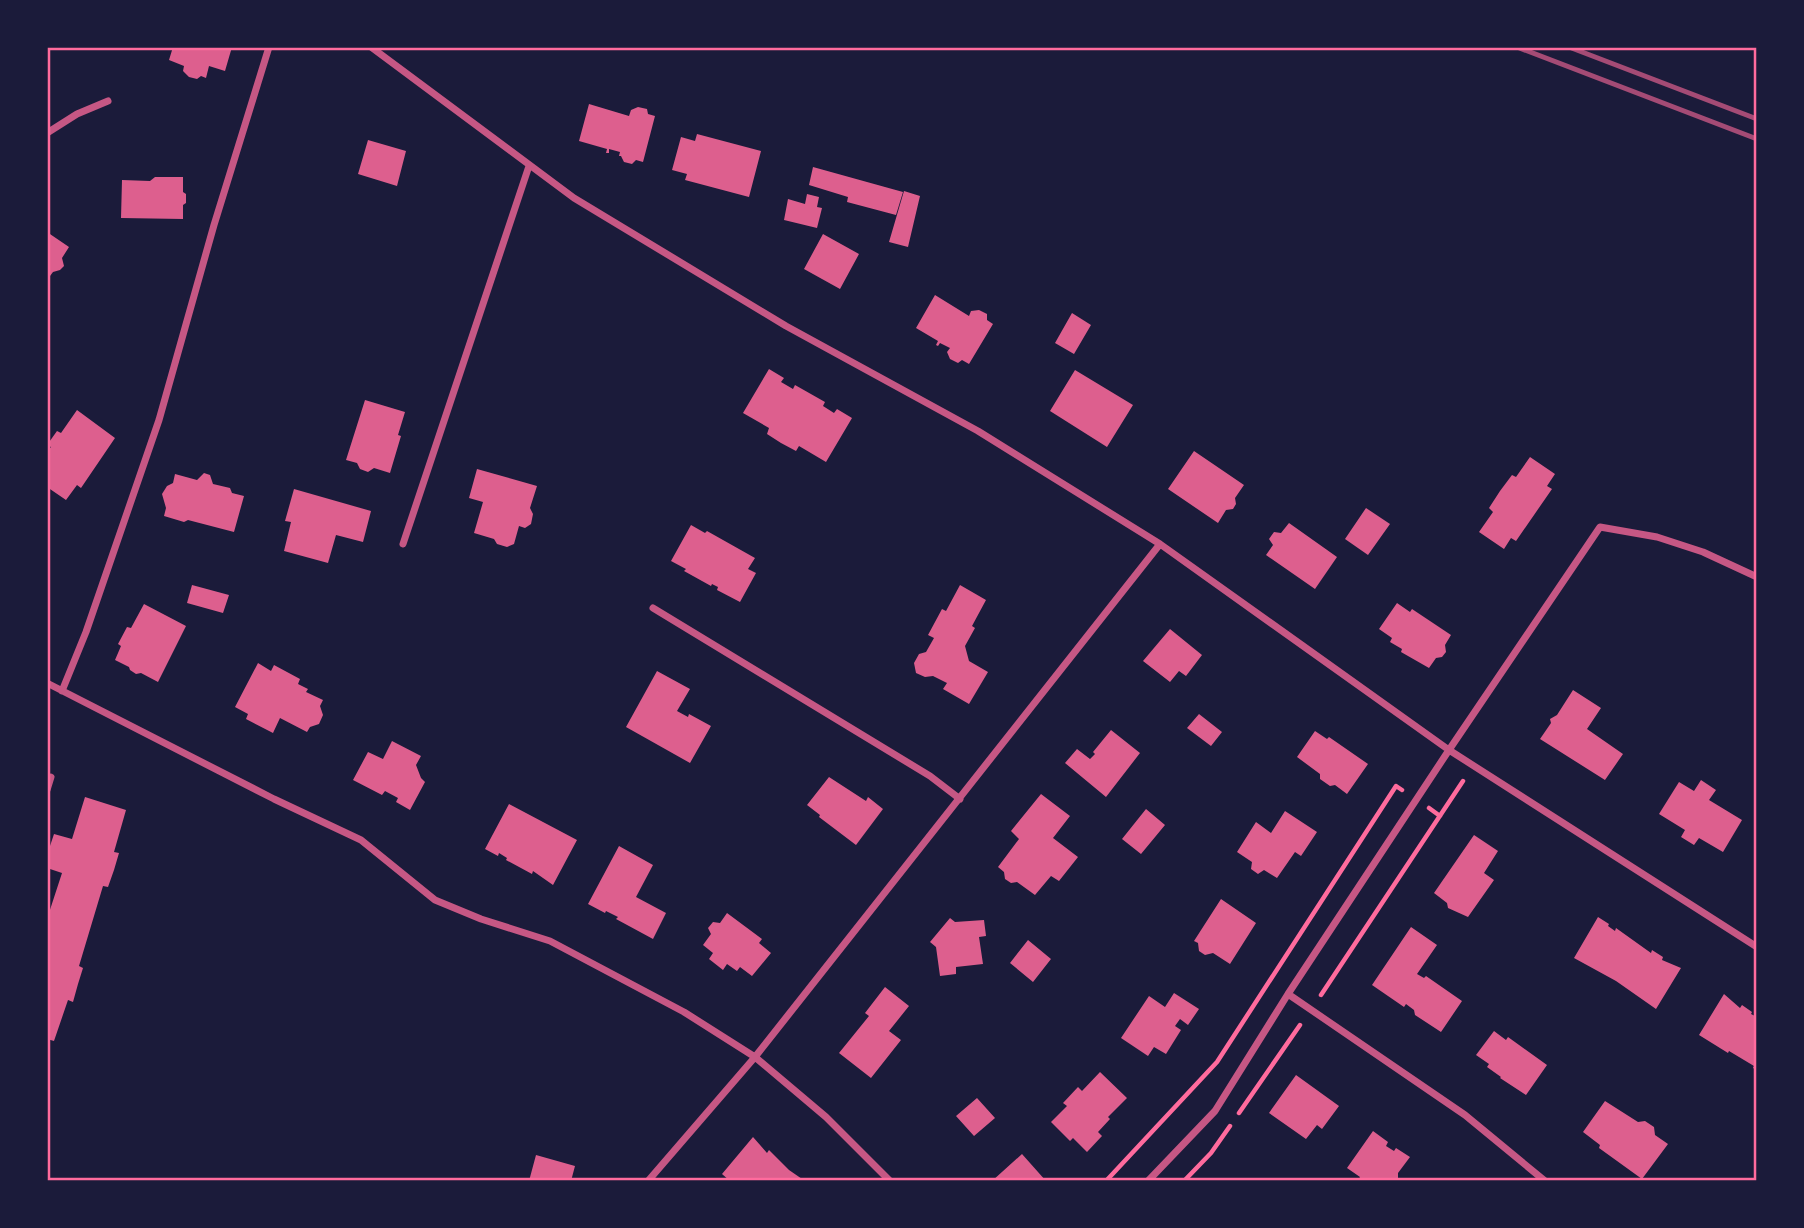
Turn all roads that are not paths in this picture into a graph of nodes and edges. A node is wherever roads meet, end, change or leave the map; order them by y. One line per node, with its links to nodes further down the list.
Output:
1 (269, 47): 11 (street)
2 (371, 47): 5 (street)
3 (108, 101): 4 (street)
4 (47, 133)
5 (529, 166): 6 (street); 7 (street)
6 (403, 544)
7 (1160, 544): 12 (street); 15 (street)
8 (1757, 577): 12 (street)
9 (653, 608): 15 (street)
10 (47, 683): 11 (street)
11 (62, 691): 18 (street)
12 (1449, 750): 16 (street); 17 (street)
13 (51, 777): 14 (street)
14 (47, 790)
15 (960, 799): 18 (street)
16 (1757, 947)
17 (1288, 994): 21 (street); 22 (street)
18 (755, 1057): 19 (street); 20 (street)
19 (648, 1181)
20 (890, 1181)
21 (1148, 1181)
22 (1545, 1181)

